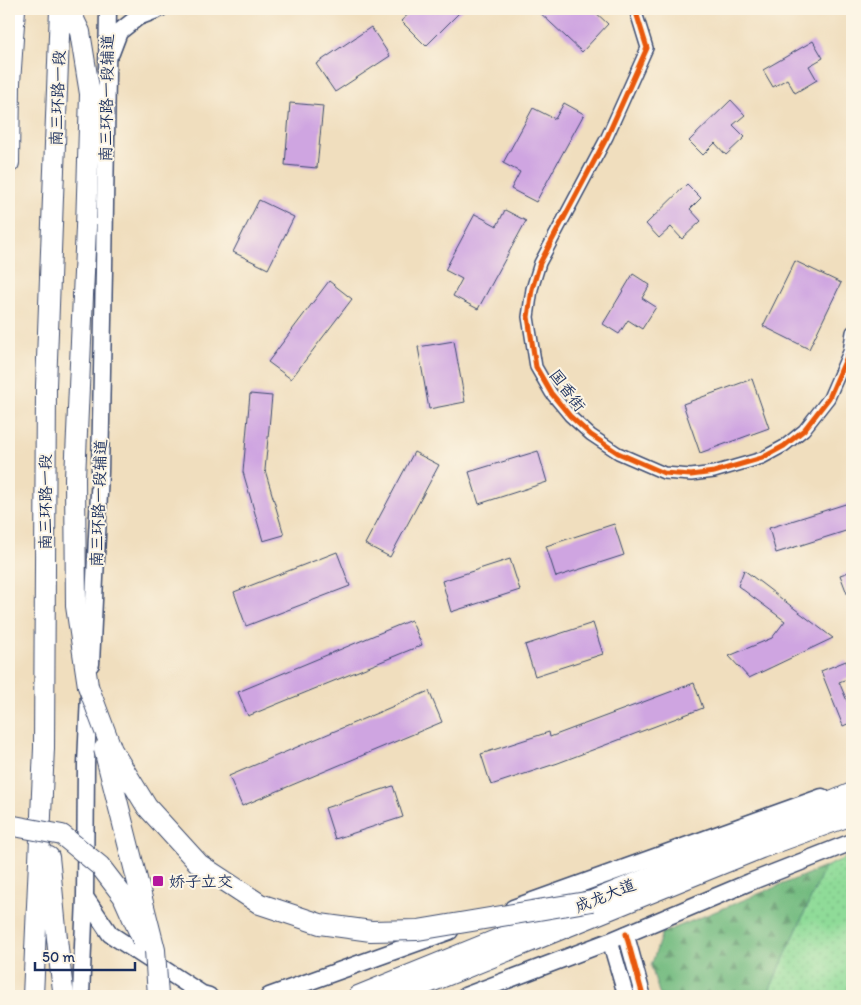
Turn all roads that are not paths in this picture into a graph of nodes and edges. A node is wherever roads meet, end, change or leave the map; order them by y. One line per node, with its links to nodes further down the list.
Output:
1 (15, 9): 8 (highway)
2 (60, 9): 14 (highway, 南三环路一段)
3 (68, 9): 11 (highway)
4 (108, 9): 7 (main road, 南三环路一段辅道)
5 (159, 9): 7 (main road)
6 (635, 9): 10 (street, 国香街)
7 (106, 77): 19 (main road, 南三环路一段辅道)
8 (9, 86): 9 (highway)
9 (9, 163)
10 (852, 332)
11 (88, 686): 20 (highway, bridge); 26 (highway, bridge)
12 (852, 787): 28 (main road)
13 (852, 793): 17 (highway, 成龙大道)
14 (41, 796): 23 (highway, 南三环路一段); 24 (highway)
15 (852, 815): 17 (highway, 成龙大道)
16 (9, 825): 26 (highway, bridge)
17 (758, 841): 20 (highway, 成龙大道)
18 (852, 842): 21 (main road)
19 (85, 897): 25 (main road, 南三环路一段辅道); 27 (main road)
20 (595, 907): 29 (highway, 成龙大道, bridge); 30 (highway, 成龙大道); 31 (highway)
21 (626, 934): 22 (main road); 34 (street)
22 (610, 941): 32 (main road); 33 (street)
23 (33, 996)
24 (64, 996)
25 (81, 996)
26 (158, 996)
27 (209, 996)
28 (269, 996)
29 (358, 996)
30 (396, 996)
31 (422, 996)
32 (465, 996)
33 (626, 996)
34 (643, 996)

